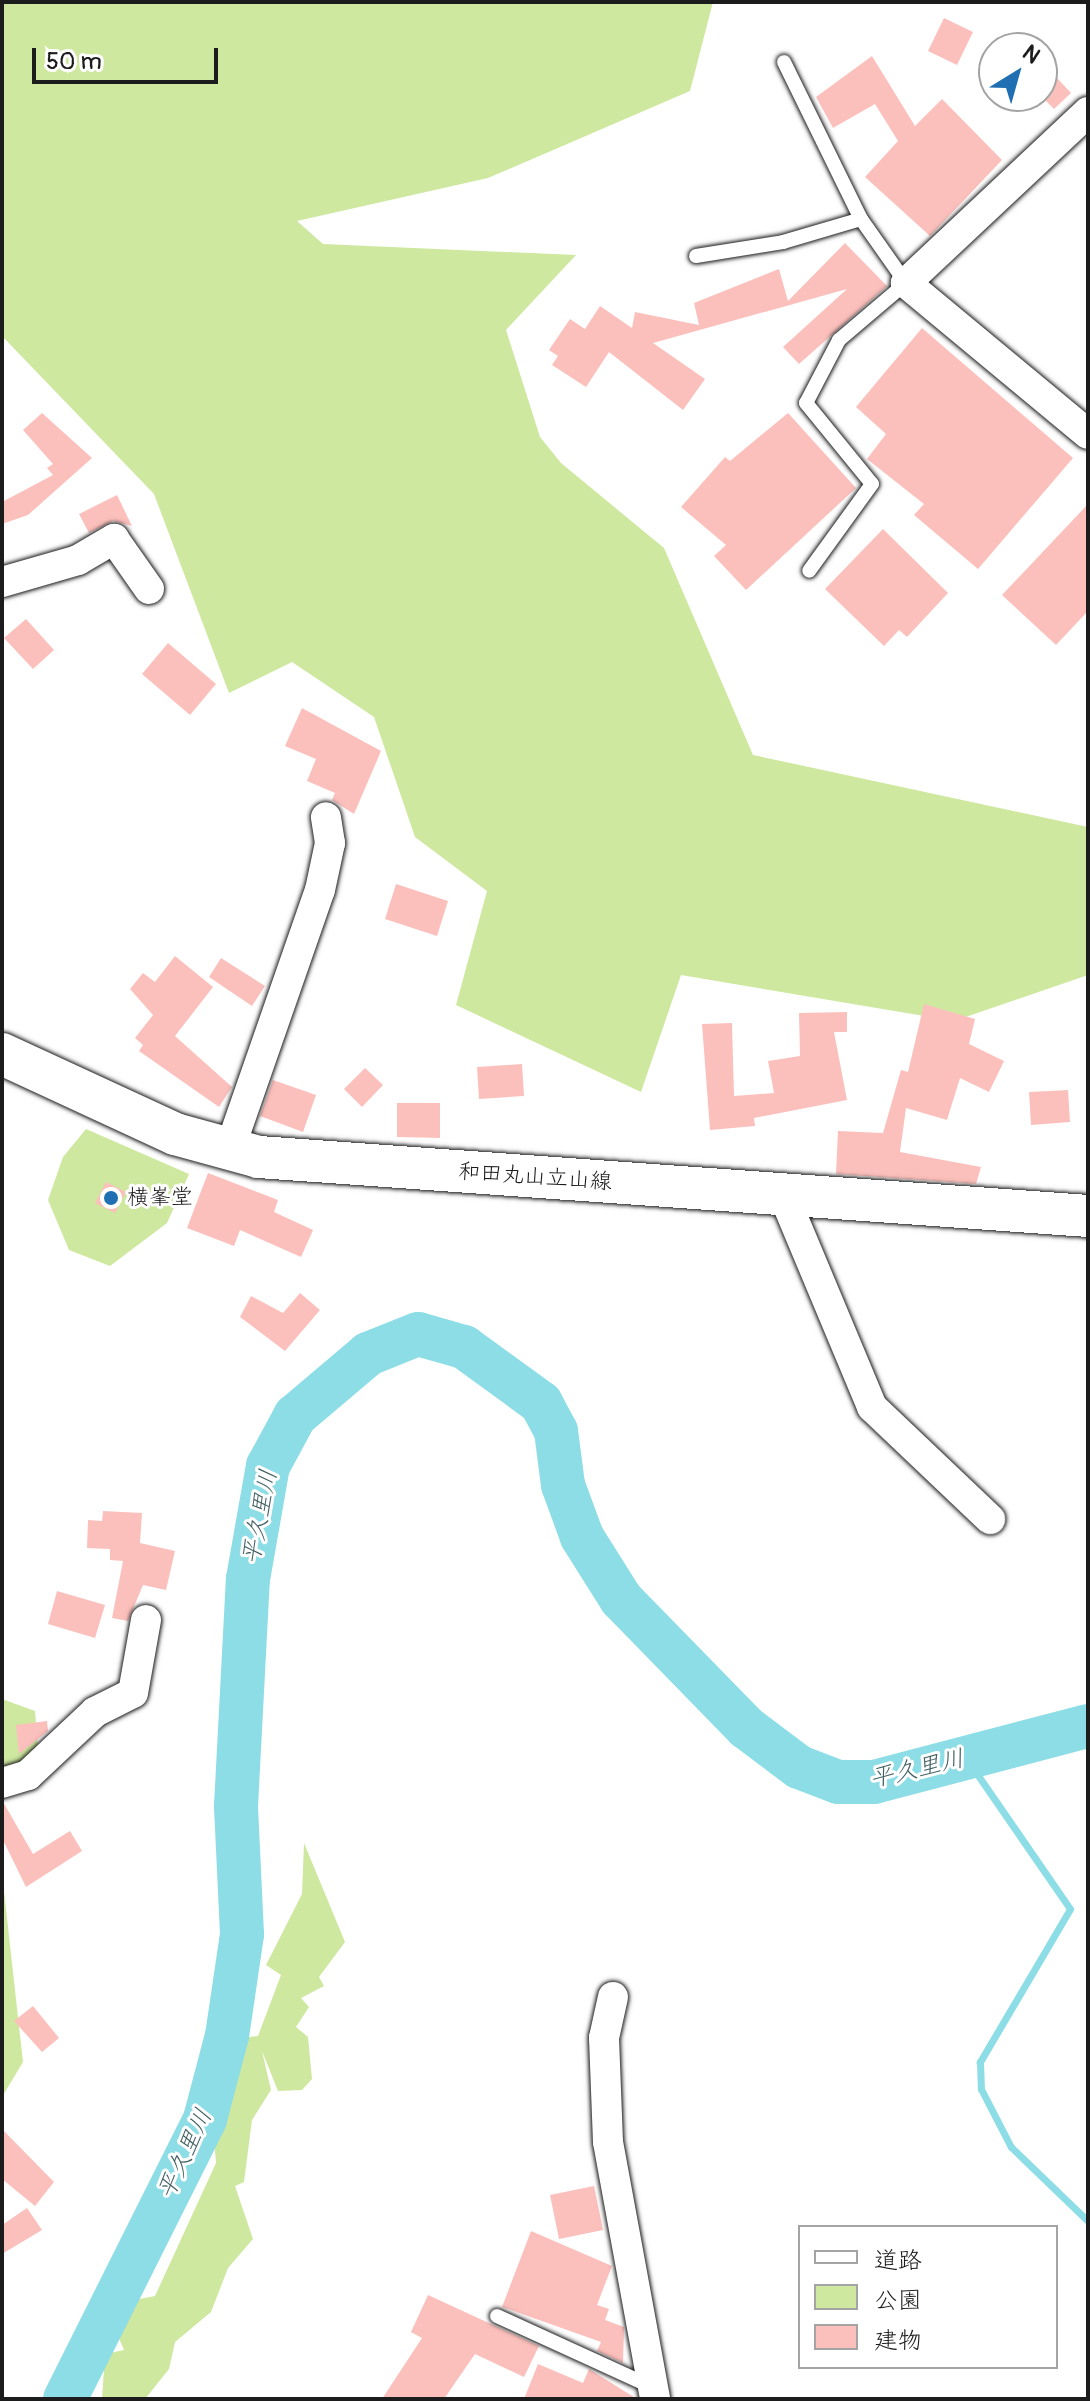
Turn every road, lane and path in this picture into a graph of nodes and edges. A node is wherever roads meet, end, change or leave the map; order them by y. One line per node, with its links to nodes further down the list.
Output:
1 (784, 62): 3 (lane)
2 (1088, 112): 5 (street)
3 (861, 219): 4 (lane); 5 (lane)
4 (696, 256)
5 (906, 283): 6 (street); 7 (lane)
6 (1088, 434)
7 (809, 571)
8 (2, 582): 9 (street)
9 (149, 589)
10 (326, 817): 12 (street)
11 (2, 1054): 12 (main road, 和田丸山立山線)
12 (229, 1151): 13 (main road, 和田丸山立山線)
13 (783, 1194): 14 (main road, 和田丸山立山線); 15 (street)
14 (1088, 1216)
15 (990, 1519)
16 (146, 1620): 17 (street)
17 (2, 1783)
18 (613, 1997): 20 (street)
19 (497, 2316): 20 (lane)
20 (654, 2393)

